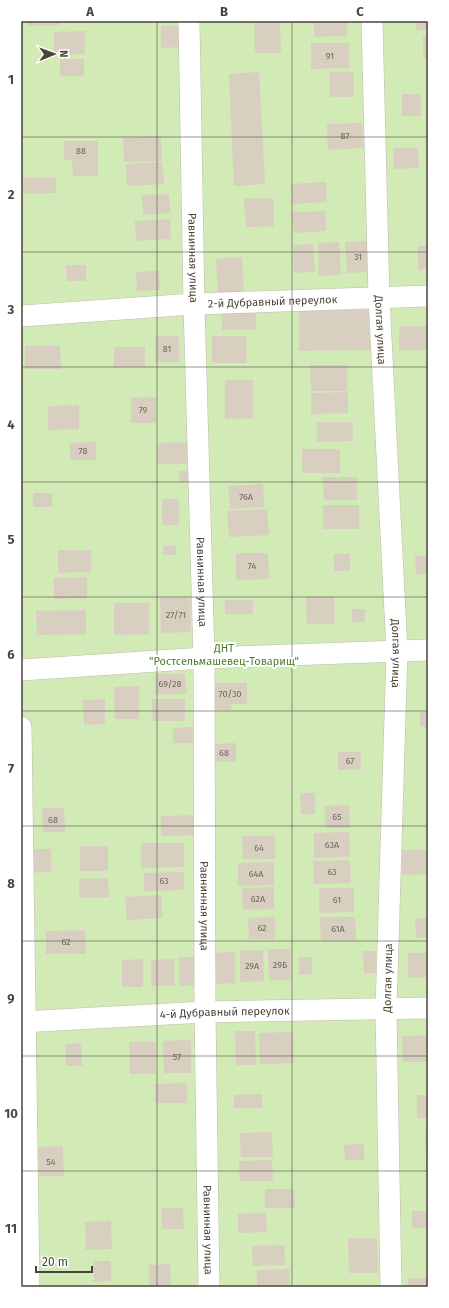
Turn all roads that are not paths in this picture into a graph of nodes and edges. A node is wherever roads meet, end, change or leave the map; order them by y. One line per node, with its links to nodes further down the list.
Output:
1 (189, 21): 5 (lane, Равнинная улица)
2 (372, 21): 4 (lane, Долгая улица)
3 (428, 296): 4 (lane, 2-й Дубравный переулок)
4 (379, 298): 5 (lane, 2-й Дубравный переулок); 8 (lane, Долгая улица)
5 (194, 304): 6 (lane, 2-й Дубравный переулок); 9 (lane, Равнинная улица)
6 (21, 316)
7 (428, 650): 8 (lane)
8 (397, 652): 9 (lane); 13 (lane, Долгая улица)
9 (204, 658): 10 (lane); 14 (lane, Равнинная улица)
10 (21, 670)
11 (21, 726): 15 (lane)
12 (428, 1008): 13 (lane, 4-й Дубравный переулок)
13 (386, 1010): 14 (lane, 4-й Дубравный переулок); 18 (lane, Долгая улица)
14 (205, 1012): 15 (lane, 4-й Дубравный переулок); 17 (lane, Равнинная улица)
15 (23, 1022): 16 (lane)
16 (29, 1287)
17 (209, 1287)
18 (391, 1287)

